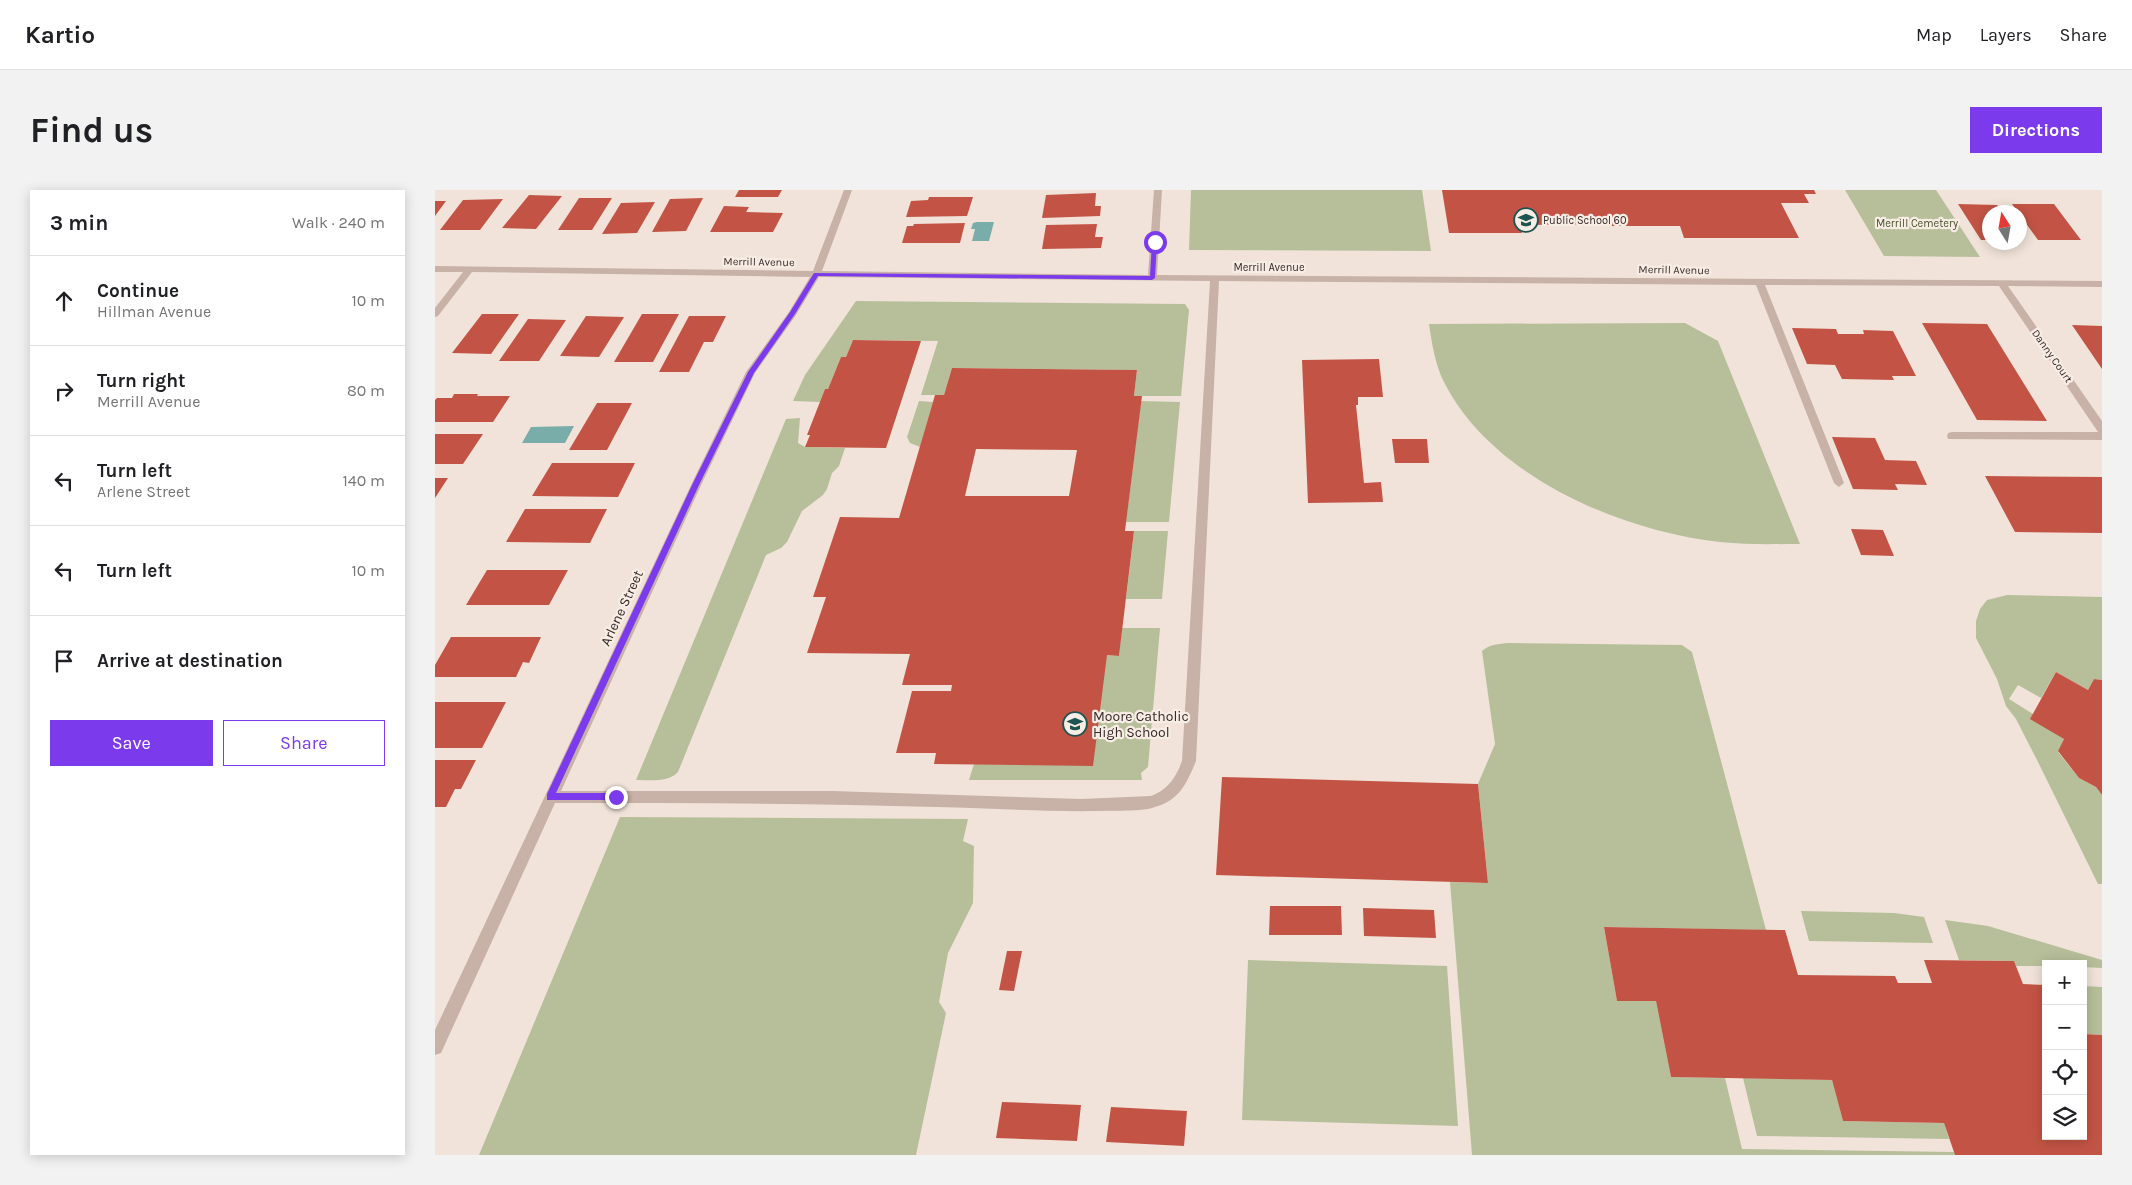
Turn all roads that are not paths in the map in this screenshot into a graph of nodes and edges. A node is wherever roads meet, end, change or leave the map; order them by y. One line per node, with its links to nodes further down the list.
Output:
1 (848, 190): 5 (street, Arlene Street)
2 (1158, 190): 6 (street)
3 (435, 269): 4 (street, Merrill Avenue)
4 (469, 270): 5 (street, Merrill Avenue); 11 (street)
5 (816, 274): 6 (street, Merrill Avenue); 16 (street, Arlene Street)
6 (1152, 278): 7 (street, Merrill Avenue)
7 (1215, 278): 8 (street, Merrill Avenue); 16 (street)
8 (1760, 282): 9 (street, Merrill Avenue); 15 (street)
9 (2002, 284): 10 (street, Merrill Avenue); 12 (street, Danny Court)
10 (2102, 284)
11 (435, 314)
12 (2102, 429)
13 (1952, 436): 14 (street)
14 (2102, 436)
15 (1839, 483)
16 (550, 797): 17 (street, Arlene Street)
17 (435, 1047)

